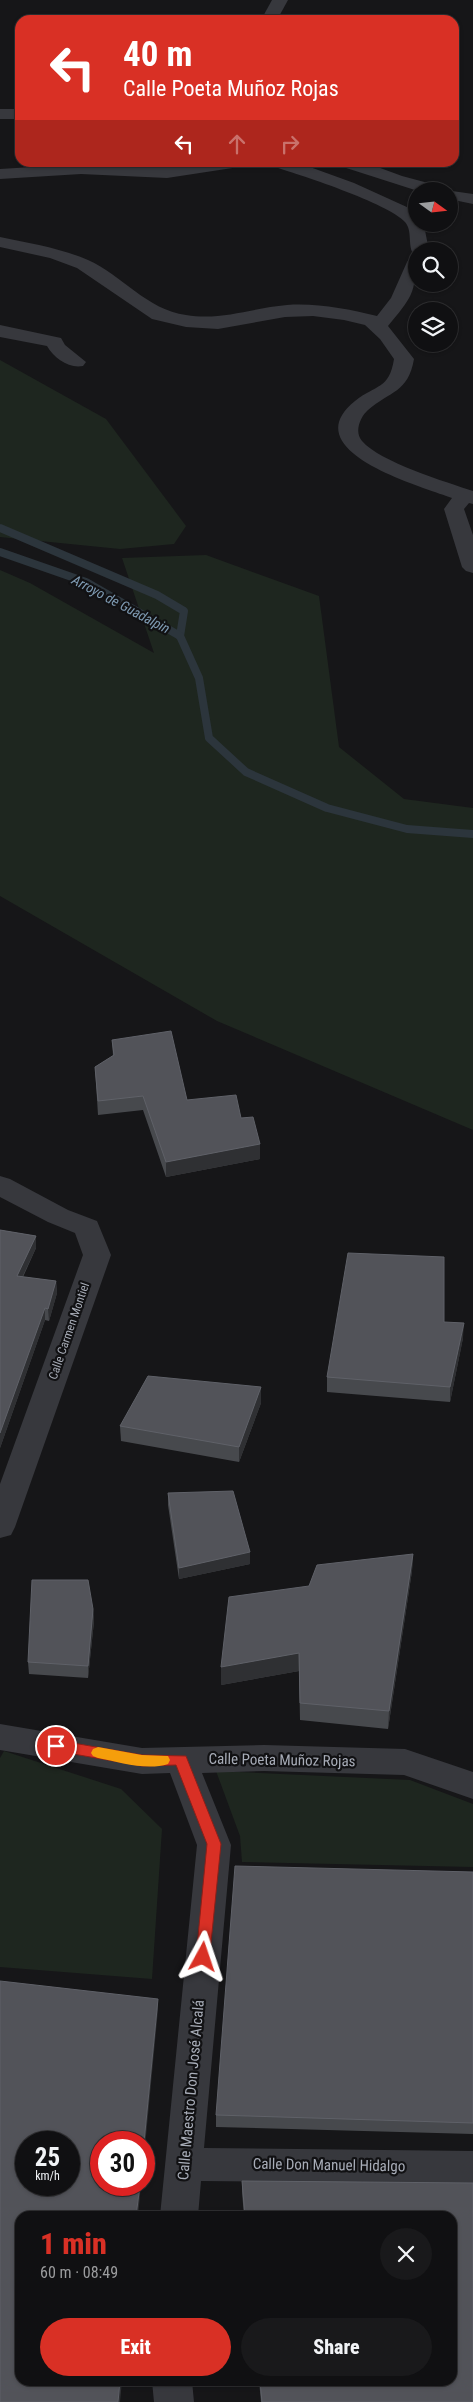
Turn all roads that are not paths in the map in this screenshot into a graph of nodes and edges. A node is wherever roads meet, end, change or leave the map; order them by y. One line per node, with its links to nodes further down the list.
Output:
1 (280, 0): 2 (street)
2 (272, 15)
3 (0, 114): 4 (street)
4 (15, 114)
5 (207, 167): 8 (street)
6 (289, 167): 13 (street)
7 (360, 167): 9 (street)
8 (0, 174)
9 (408, 183)
10 (458, 196): 11 (street)
11 (473, 199)
12 (0, 242): 15 (street)
13 (419, 242)
14 (408, 280): 15 (street)
15 (378, 327): 18 (street)
16 (0, 331): 17 (street)
17 (76, 362)
18 (468, 496): 19 (street)
19 (473, 567)
20 (0, 1185): 21 (street, Calle Carmen Montiel)
21 (0, 1528)
22 (0, 1737): 23 (street, Calle Poeta Muñoz Rojas)
23 (181, 1760): 24 (street, Calle Poeta Muñoz Rojas); 25 (street, Calle Maestro Don José Alcalá)
24 (473, 1786)
25 (184, 2164): 26 (street, Calle Don Manuel Hidalgo); 27 (street, Calle Maestro Don José Alcalá)
26 (473, 2167)
27 (180, 2211)
28 (172, 2386): 29 (street)
29 (174, 2402)

